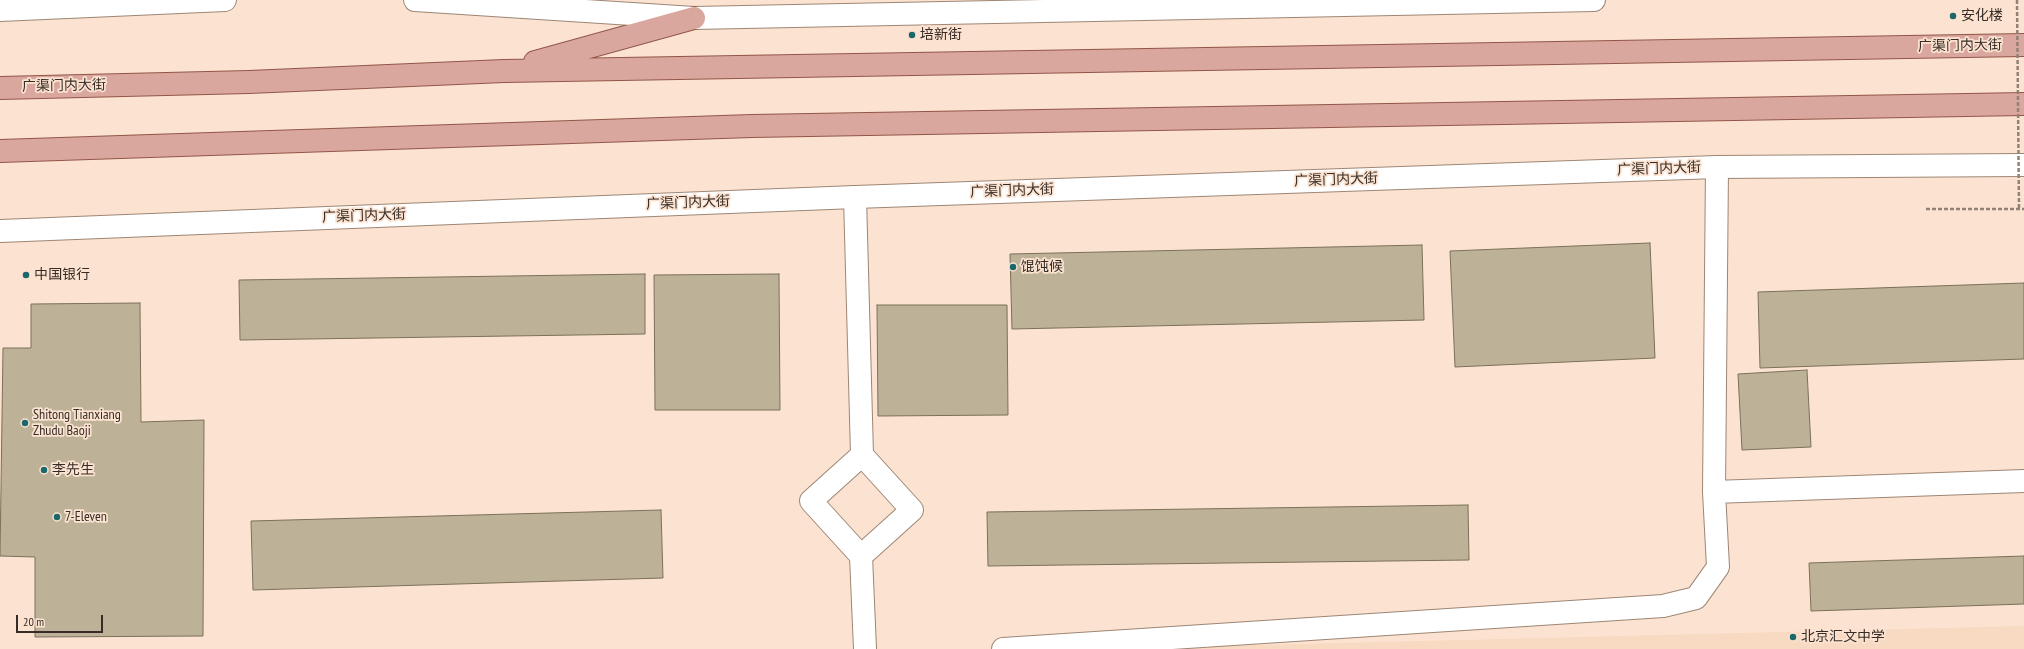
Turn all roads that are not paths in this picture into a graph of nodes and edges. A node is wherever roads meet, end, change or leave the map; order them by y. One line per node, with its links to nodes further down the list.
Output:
1 (225, 0): 5 (street)
2 (415, 0): 6 (street)
3 (1594, 0): 4 (street)
4 (971, 6): 6 (street)
5 (0, 10)
6 (694, 18): 8 (main road)
7 (2024, 45): 8 (main road, 广渠门内大街)
8 (504, 71): 9 (main road, 广渠门内大街)
9 (0, 88)
10 (2024, 104): 11 (main road)
11 (0, 151)
12 (2024, 165): 13 (street, 广渠门内大街)
13 (1717, 167): 14 (street, 广渠门内大街); 18 (street)
14 (855, 197): 15 (street, 广渠门内大街); 16 (street)
15 (0, 231)
16 (862, 455): 19 (street); 19 (street)
17 (2024, 481): 18 (street)
18 (1714, 492): 20 (street)
19 (861, 556): 21 (street)
20 (1074, 647): 22 (street)
21 (865, 649)
22 (1003, 649)

